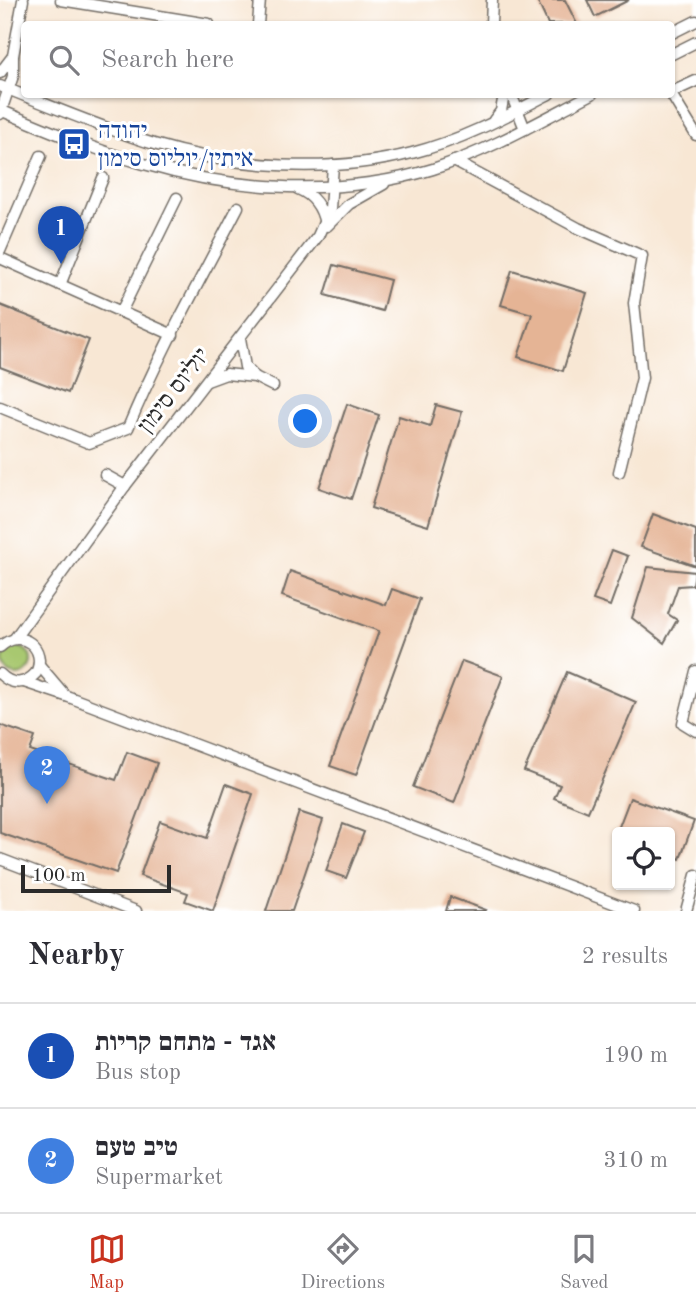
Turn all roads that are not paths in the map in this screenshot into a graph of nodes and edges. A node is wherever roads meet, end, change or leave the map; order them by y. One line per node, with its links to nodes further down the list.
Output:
1 (23, 0): 14 (street)
2 (61, 0): 5 (street)
3 (260, 0): 6 (street)
4 (492, 0): 7 (street)
5 (190, 21)
6 (258, 21)
7 (491, 21)
8 (696, 21): 9 (street)
9 (675, 31)
10 (696, 42): 12 (street)
11 (696, 50): 13 (street)
12 (675, 52)
13 (675, 53)
14 (13, 56): 15 (street); 17 (street)
15 (0, 73)
16 (696, 81): 18 (street)
17 (5, 88): 26 (street)
18 (675, 91)
19 (29, 98): 32 (street)
20 (503, 98): 27 (street)
21 (512, 98): 25 (street)
22 (541, 98): 25 (street)
23 (584, 98): 28 (street)
24 (674, 98): 29 (street)
25 (517, 111): 27 (street); 28 (street)
26 (1, 112): 35 (street)
27 (492, 123): 32 (street)
28 (526, 129): 31 (street)
29 (696, 135)
30 (41, 156): 41 (street)
31 (454, 161): 33 (street); 51 (street)
32 (333, 165): 36 (street, יוליוס סימון)
33 (398, 177): 36 (street); 40 (street)
34 (103, 178): 43 (street)
35 (285, 186): 36 (street); 39 (street)
36 (333, 187): 39 (street, יוליוס סימון)
37 (177, 198): 44 (street)
38 (237, 207): 45 (street)
39 (325, 224): 40 (street, יוליוס סימון)
40 (318, 236): 46 (street, יוליוס סימון)
41 (0, 251)
42 (0, 258): 43 (street)
43 (60, 285): 44 (street)
44 (121, 312): 45 (street)
45 (173, 335): 50 (street)
46 (240, 338): 47 (street); 48 (street, יוליוס סימון)
47 (255, 377): 48 (street); 49 (street)
48 (205, 383): 53 (street, יוליוס סימון)
49 (273, 386)
50 (0, 407)
51 (619, 472)
52 (105, 475): 53 (street)
53 (125, 486): 54 (street, יוליוס סימון)
54 (32, 612): 55 (street, יוליוס סימון); 56 (street)
55 (15, 638): 56 (street); 57 (street)
56 (34, 645): 58 (street)
57 (0, 647)
58 (40, 666): 61 (street); 62 (street)
59 (696, 671): 63 (street)
60 (4, 681): 61 (street)
61 (24, 682): 62 (street)
62 (69, 697): 67 (street)
63 (696, 731)
64 (0, 859): 66 (street)
65 (696, 876): 68 (street)
66 (136, 911)
67 (634, 911)
68 (686, 911)

